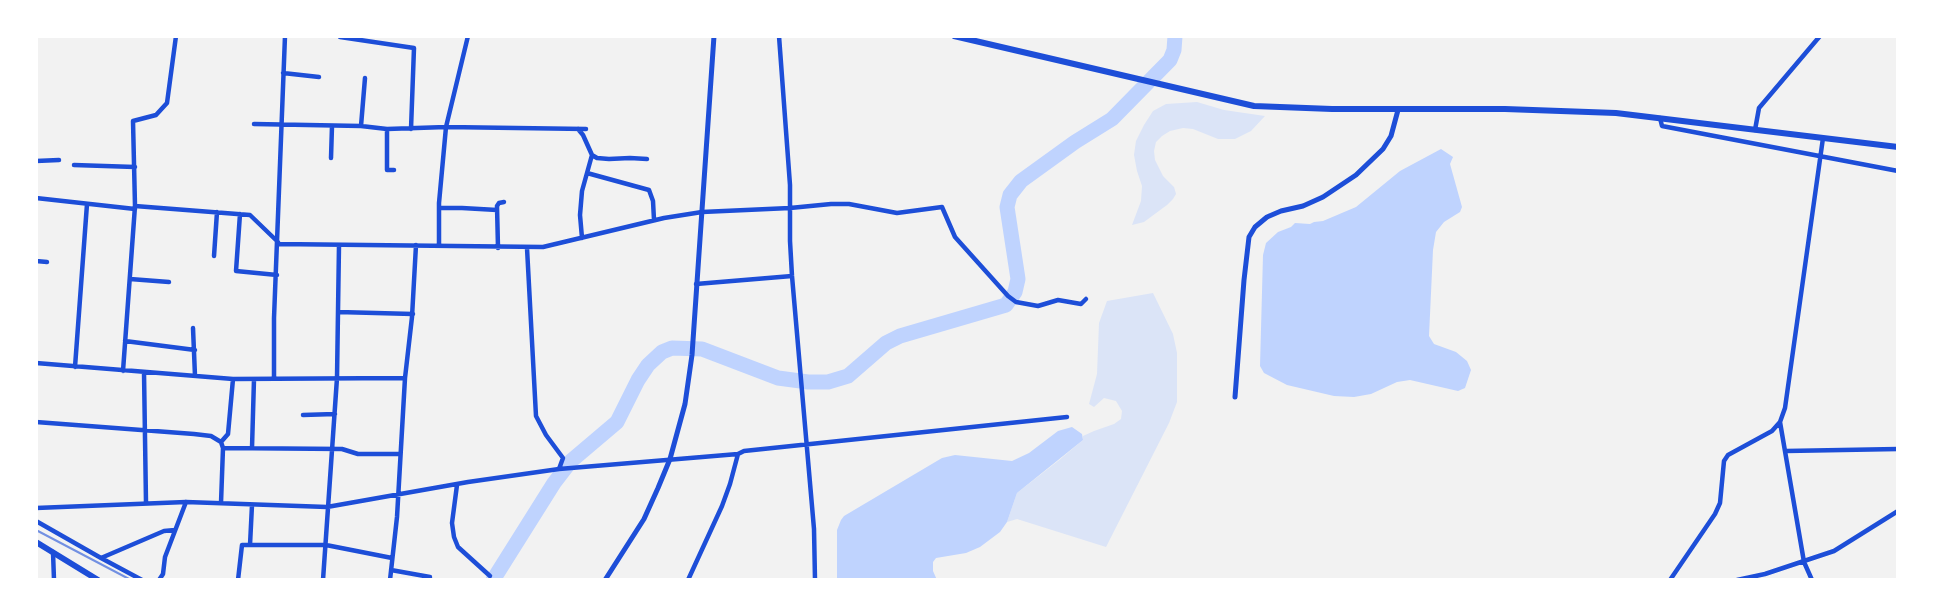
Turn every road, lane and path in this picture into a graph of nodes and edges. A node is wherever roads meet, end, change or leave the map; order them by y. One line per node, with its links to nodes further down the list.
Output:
1 (176, 36): 33 (street)
2 (285, 36): 9 (street)
3 (468, 36): 18 (street)
4 (714, 36): 45 (street)
5 (779, 36): 42 (street)
6 (954, 36): 12 (main road)
7 (1820, 36): 23 (street)
8 (340, 37): 20 (street)
9 (284, 73): 10 (street); 15 (street)
10 (319, 77)
11 (365, 78): 17 (street)
12 (1398, 110): 13 (main road); 79 (street)
13 (1660, 118): 23 (main road); 27 (street)
14 (254, 124): 15 (street)
15 (281, 124): 16 (street); 49 (street)
16 (332, 126): 17 (street); 28 (street)
17 (361, 126): 19 (street)
18 (446, 127): 20 (street); 21 (street); 41 (street)
19 (387, 129): 20 (street); 34 (street)
20 (411, 129)
21 (578, 129): 22 (street); 26 (street)
22 (586, 129)
23 (1755, 130): 24 (main road)
24 (1822, 138): 25 (main road); 27 (street)
25 (1898, 147)
26 (592, 154): 29 (street); 36 (street)
27 (1820, 157): 35 (street); 84 (street)
28 (331, 158)
29 (647, 159)
30 (59, 160): 31 (street)
31 (36, 161)
32 (75, 165): 33 (street)
33 (135, 167): 40 (street)
34 (394, 170)
35 (1898, 171)
36 (587, 173): 47 (street); 48 (street)
37 (36, 198): 39 (street)
38 (504, 202): 43 (street)
39 (87, 204): 40 (street); 70 (street)
40 (135, 207): 44 (street); 60 (street)
41 (439, 208): 43 (street); 52 (street)
42 (790, 208): 45 (street); 59 (street); 63 (street)
43 (497, 210): 53 (street)
44 (217, 212): 46 (street); 55 (street)
45 (702, 212): 47 (street); 62 (street)
46 (240, 214): 49 (street); 58 (street)
47 (654, 220): 48 (street)
48 (582, 238): 54 (street)
49 (278, 243): 50 (street); 58 (street)
50 (339, 245): 51 (street); 64 (street)
51 (416, 245): 52 (street); 65 (street)
52 (439, 246): 53 (street)
53 (498, 248): 54 (street)
54 (527, 248): 95 (street)
55 (214, 256)
56 (36, 261): 57 (street)
57 (47, 262)
58 (277, 274): 78 (street)
59 (792, 276): 62 (street); 87 (street)
60 (130, 279): 61 (street); 67 (street)
61 (169, 282)
62 (696, 284): 94 (street)
63 (1086, 298)
64 (338, 312): 65 (street); 74 (street)
65 (413, 314): 75 (street)
66 (193, 328): 68 (street)
67 (125, 341): 68 (street); 71 (street)
68 (195, 350): 73 (street)
69 (36, 363): 70 (street)
70 (75, 366): 71 (street)
71 (123, 370): 72 (street)
72 (144, 372): 73 (street); 85 (street)
73 (195, 376): 76 (street)
74 (337, 378): 75 (street); 78 (street); 80 (street)
75 (405, 378): 92 (street)
76 (233, 379): 77 (street); 86 (street)
77 (254, 379): 78 (street); 88 (street)
78 (274, 379)
79 (1235, 397)
80 (335, 414): 81 (street); 89 (street)
81 (303, 415)
82 (1067, 417): 87 (street)
83 (36, 422): 85 (street)
84 (1780, 422): 91 (street); 127 (street)
85 (145, 430): 86 (street); 99 (street)
86 (222, 445): 88 (street); 100 (street)
87 (807, 445): 93 (street); 126 (street)
88 (252, 448): 89 (street)
89 (331, 449): 92 (street); 102 (street)
90 (1898, 449): 91 (street)
91 (1786, 451): 113 (street)
92 (400, 454): 97 (street)
93 (738, 454): 94 (street); 125 (street)
94 (670, 459): 95 (street); 124 (street)
95 (560, 469): 96 (street)
96 (458, 484): 97 (street); 115 (street)
97 (398, 495): 102 (street); 112 (street)
98 (186, 502): 99 (street); 100 (street); 106 (street)
99 (146, 503): 103 (street)
100 (221, 503): 101 (street)
101 (252, 505): 102 (street); 109 (street)
102 (327, 507): 108 (street)
103 (36, 508)
104 (1898, 511): 113 (street)
105 (36, 520): 111 (street)
106 (175, 530): 111 (street); 120 (street)
107 (36, 542): 110 (main road)
108 (326, 544): 109 (street); 112 (street); 122 (street)
109 (250, 545): 121 (street)
110 (52, 552): 117 (street); 118 (main road)
111 (101, 558): 119 (street)
112 (393, 558): 114 (street)
113 (1804, 562): 128 (street); 129 (street)
114 (391, 570): 116 (street); 123 (street)
115 (490, 576)
116 (430, 577)
117 (54, 580)
118 (98, 580)
119 (142, 580)
120 (159, 580)
121 (238, 580)
122 (323, 580)
123 (390, 580)
124 (605, 580)
125 (688, 580)
126 (815, 580)
127 (1670, 580)
128 (1737, 580)
129 (1812, 580)

